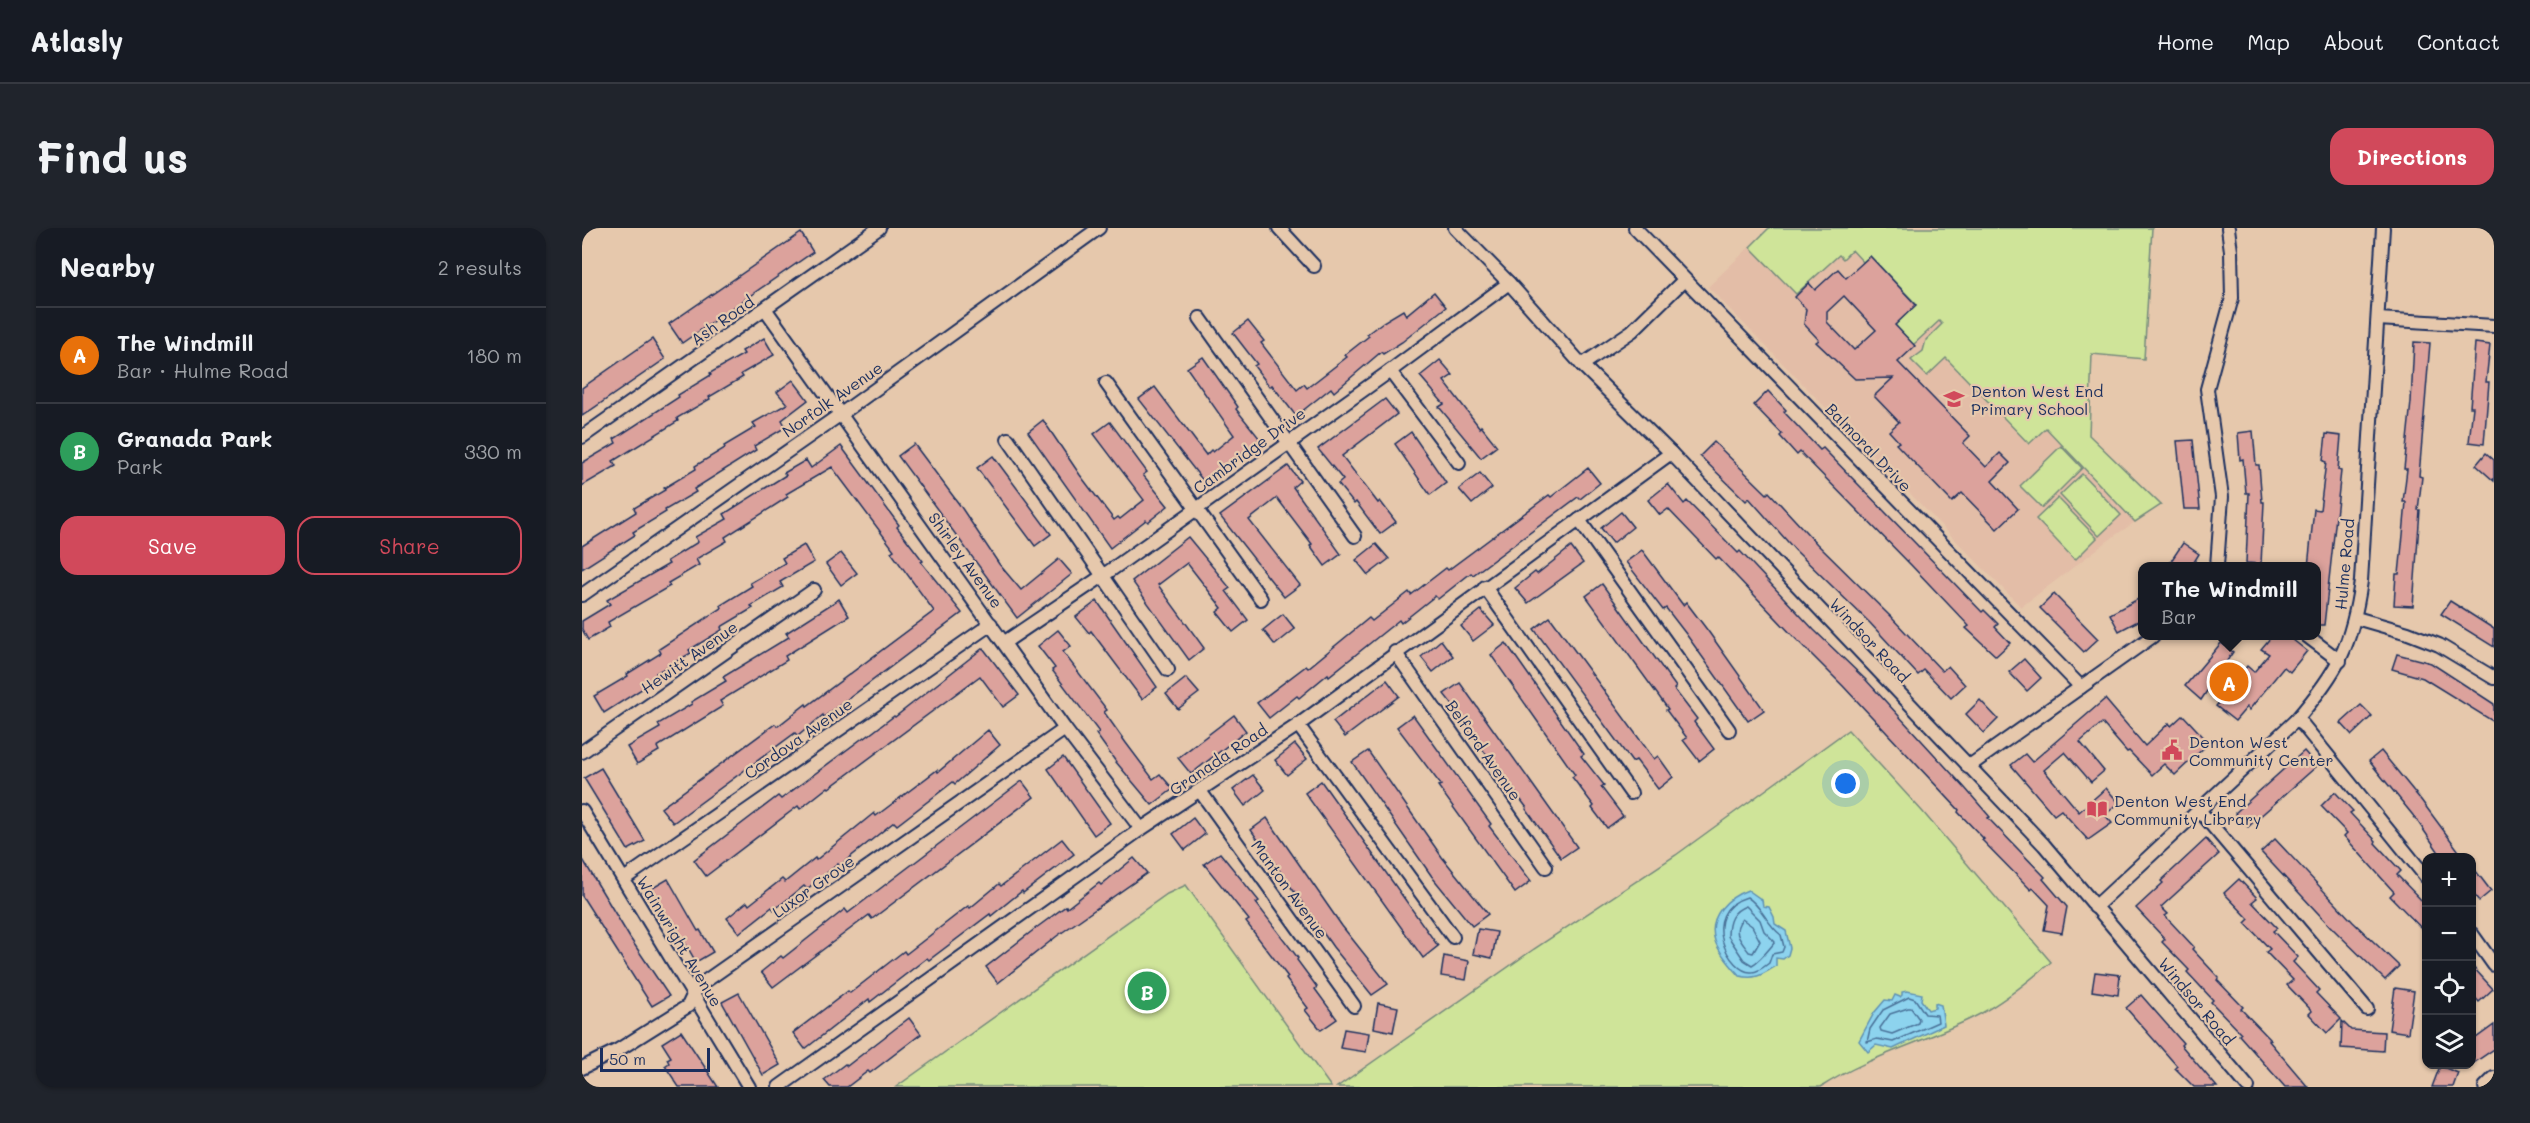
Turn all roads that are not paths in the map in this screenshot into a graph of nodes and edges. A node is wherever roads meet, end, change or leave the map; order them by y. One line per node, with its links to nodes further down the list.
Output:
1 (879, 228): 11 (street, Ash Road)
2 (1099, 228): 18 (street, Norfolk Avenue)
3 (1279, 228): 8 (street)
4 (1455, 228): 10 (street, Windsor Road)
5 (1635, 228): 9 (street, Balmoral Drive)
6 (2228, 228): 27 (street)
7 (2384, 228): 13 (street, Hulme Road)
8 (1314, 266)
9 (1684, 280): 15 (street); 42 (street, Balmoral Drive)
10 (1509, 283): 15 (street, Windsor Road); 16 (street, Cambridge Drive)
11 (766, 310): 18 (street, Shirley Avenue); 19 (street, Ash Road)
12 (1200, 318): 21 (street)
13 (2378, 319): 14 (street); 33 (street, Hulme Road)
14 (2494, 326)
15 (1582, 365): 22 (street, Windsor Road)
16 (1390, 371): 21 (street, Cambridge Drive); 23 (street)
17 (1106, 383): 24 (street)
18 (841, 414): 31 (street, Norfolk Avenue); 34 (street, Shirley Avenue)
19 (582, 437)
20 (1008, 439): 28 (street)
21 (1288, 442): 24 (street, Cambridge Drive); 26 (street)
22 (1671, 453): 25 (street, Granada Road); 48 (street, Windsor Road)
23 (1459, 463)
24 (1196, 509): 28 (street, Cambridge Drive); 32 (street)
25 (1579, 520): 29 (street, Granada Road); 46 (street)
26 (1354, 536)
27 (2217, 562)
28 (1104, 575): 37 (street, Cambridge Drive); 40 (street)
29 (1485, 587): 38 (street, Granada Road); 50 (street)
30 (814, 590): 47 (street, Hewitt Avenue)
31 (582, 595)
32 (1261, 599)
33 (2356, 618): 39 (street, Hulme Road); 41 (street)
34 (991, 624): 37 (street, Shirley Avenue); 56 (street, Cordova Avenue)
35 (2147, 640): 42 (street)
36 (2312, 640): 39 (street)
37 (1005, 642): 45 (street, Shirley Avenue)
38 (1395, 652): 44 (street, Granada Road); 54 (street, Belford Avenue)
39 (2340, 661): 43 (street, Hulme Road)
40 (1168, 670)
41 (2494, 678)
42 (2082, 687): 48 (street)
43 (2295, 720): 51 (street, Hulme Road); 55 (street)
44 (1298, 725): 49 (street, Granada Road); 58 (street)
45 (1065, 729): 53 (street, Shirley Avenue); 61 (street, Luxor Grove)
46 (1729, 730)
47 (582, 752)
48 (1968, 767): 57 (street, Windsor Road)
49 (1200, 792): 53 (street, Granada Road); 62 (street, Manton Avenue)
50 (1631, 793)
51 (2199, 810): 57 (street, Hulme Road); 63 (street)
52 (582, 811): 56 (street, Wainwright Avenue)
53 (1141, 829): 67 (street, Granada Road)
54 (1546, 867)
55 (2422, 871)
56 (624, 879): 61 (street, Wainwright Avenue)
57 (2095, 907): 68 (street, Windsor Road)
58 (1453, 937)
59 (2476, 940): 60 (street)
60 (2494, 965)
61 (693, 996): 64 (street, Luxor Grove); 66 (street, Wainwright Avenue)
62 (1354, 1006)
63 (2367, 1009)
64 (582, 1068)
65 (2494, 1078): 69 (street)
66 (749, 1087)
67 (779, 1087)
68 (2248, 1087)
69 (2486, 1087)

